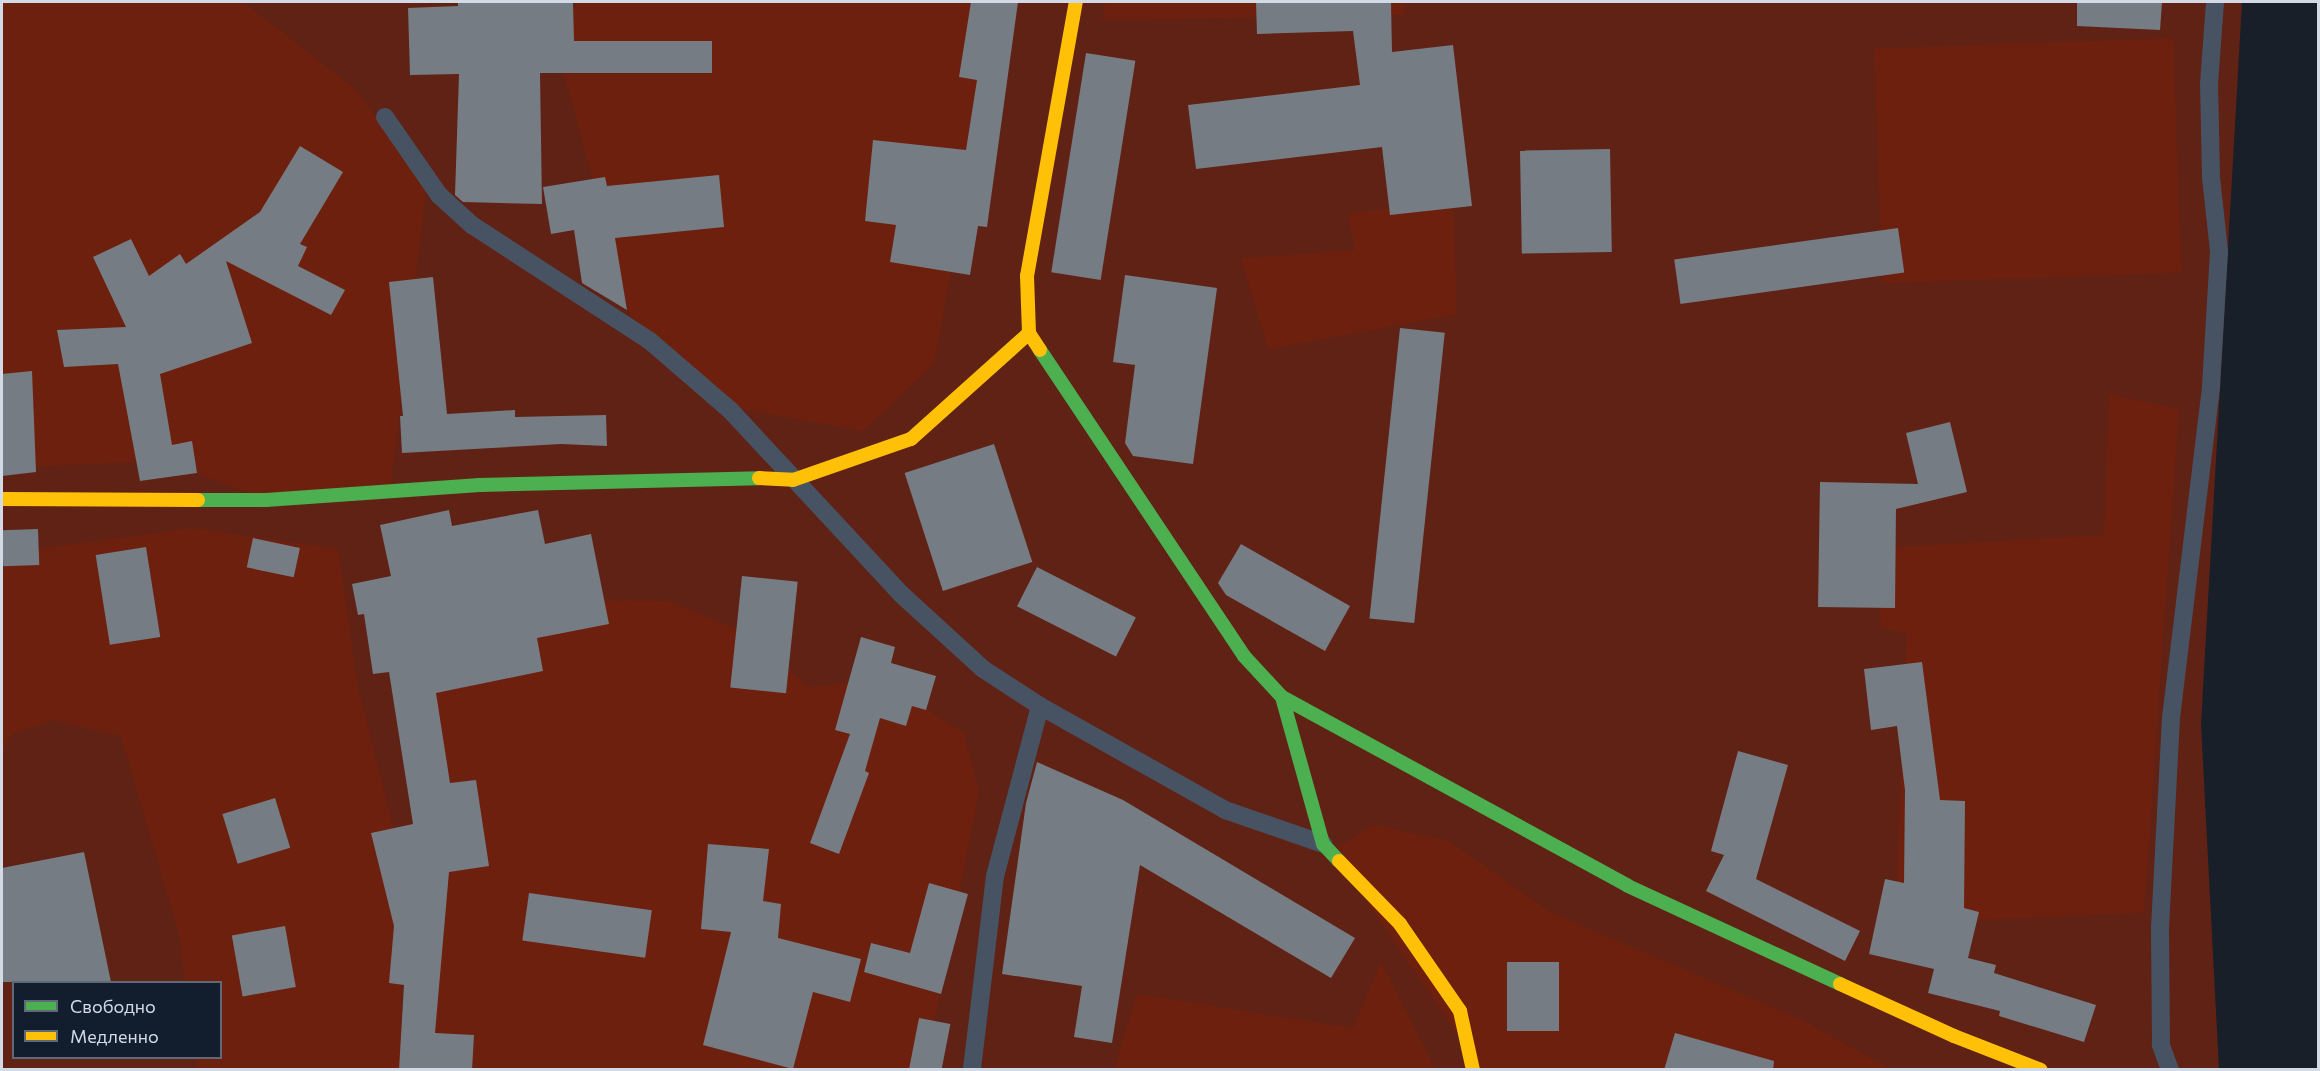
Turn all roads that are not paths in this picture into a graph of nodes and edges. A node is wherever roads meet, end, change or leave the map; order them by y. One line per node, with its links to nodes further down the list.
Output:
1 (1076, 2): 4 (street)
2 (2215, 2): 13 (lane)
3 (385, 117): 5 (lane)
4 (1029, 333): 5 (street); 7 (street)
5 (793, 480): 6 (street); 8 (lane)
6 (2, 499)
7 (1282, 697): 9 (street); 12 (street)
8 (1040, 706): 9 (lane); 10 (lane)
9 (1323, 844): 11 (street)
10 (972, 1070)
11 (1473, 1070)
12 (2041, 1070)
13 (2170, 1070)

